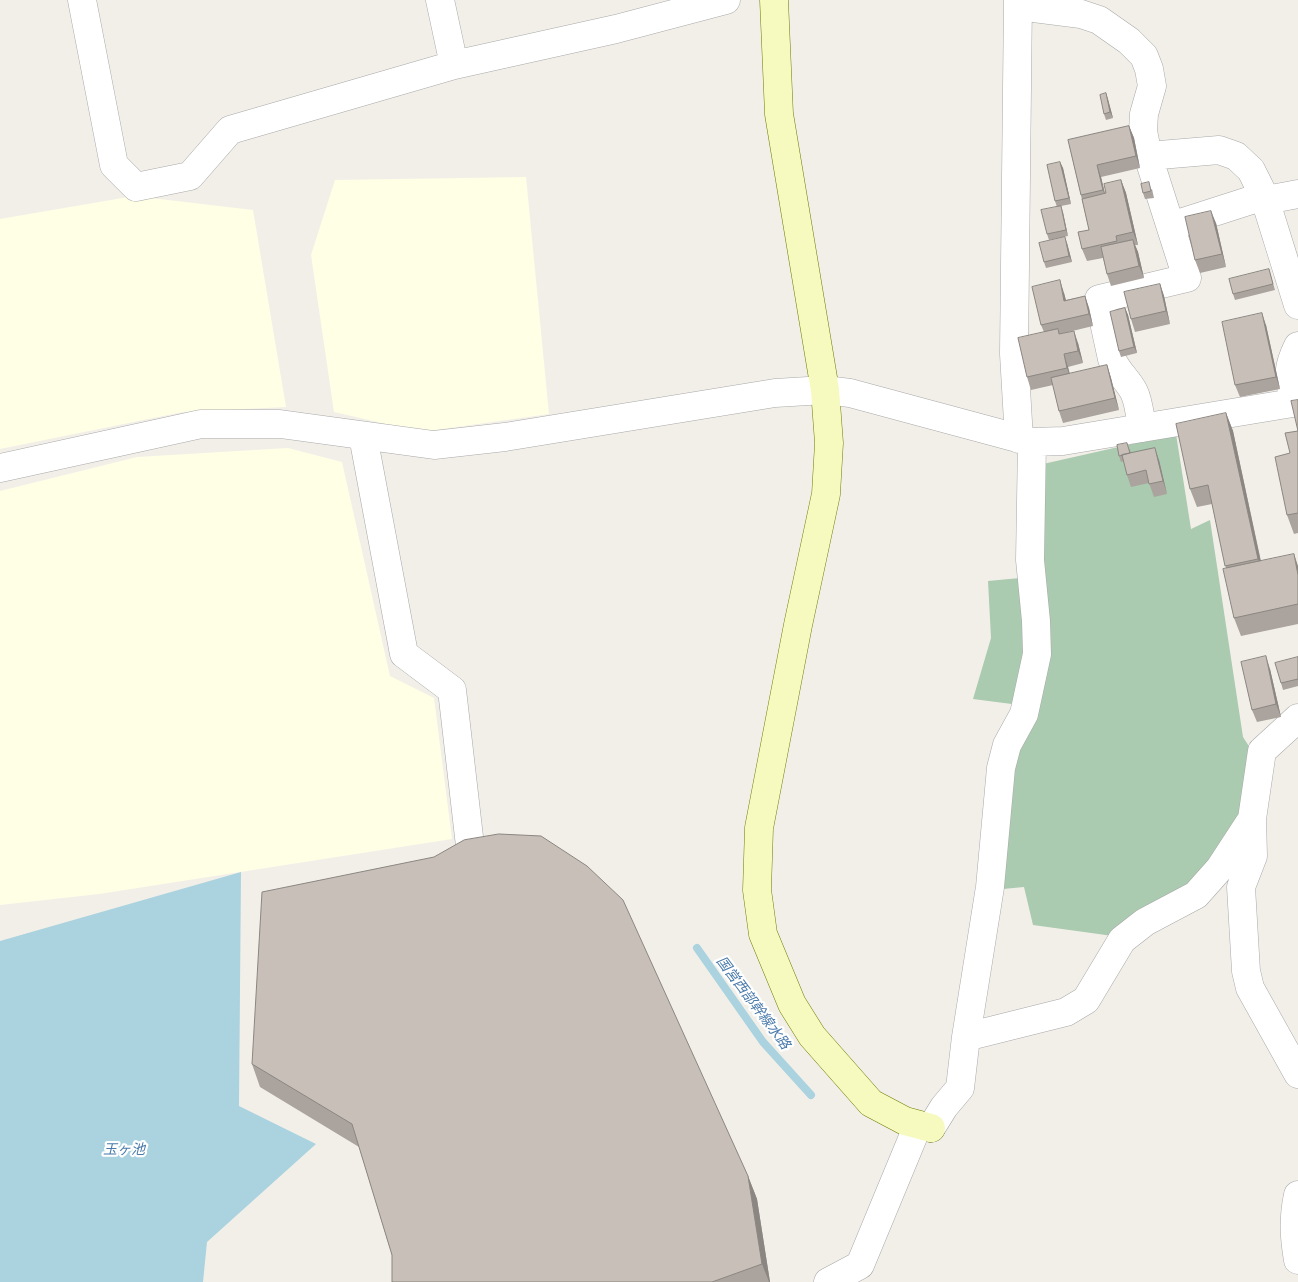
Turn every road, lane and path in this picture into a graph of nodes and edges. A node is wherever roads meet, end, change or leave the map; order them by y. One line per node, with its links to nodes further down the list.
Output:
1 (82, 0): 6 (street)
2 (440, 0): 6 (street)
3 (726, 0): 6 (street)
4 (774, 0): 13 (street)
5 (1018, 3): 7 (street); 17 (street)
6 (454, 65)
7 (1148, 156): 9 (street); 10 (street)
8 (1298, 194): 9 (street)
9 (1265, 198): 10 (street); 11 (street)
10 (1171, 226): 15 (street)
11 (1298, 305)
12 (1298, 346): 14 (street)
13 (825, 390): 16 (street); 17 (street); 26 (street)
14 (1296, 402): 15 (street)
15 (1142, 428): 17 (street)
16 (363, 436): 18 (street); 21 (street)
17 (1026, 440): 24 (street)
18 (0, 468)
19 (1298, 718): 20 (street)
20 (1252, 819): 22 (street); 24 (street)
21 (472, 863)
22 (1267, 1018): 23 (street); 25 (street)
23 (1298, 1030)
24 (966, 1037): 26 (street)
25 (1298, 1074)
26 (924, 1127): 29 (street)
27 (1298, 1195): 28 (street)
28 (1298, 1260)
29 (828, 1282)

